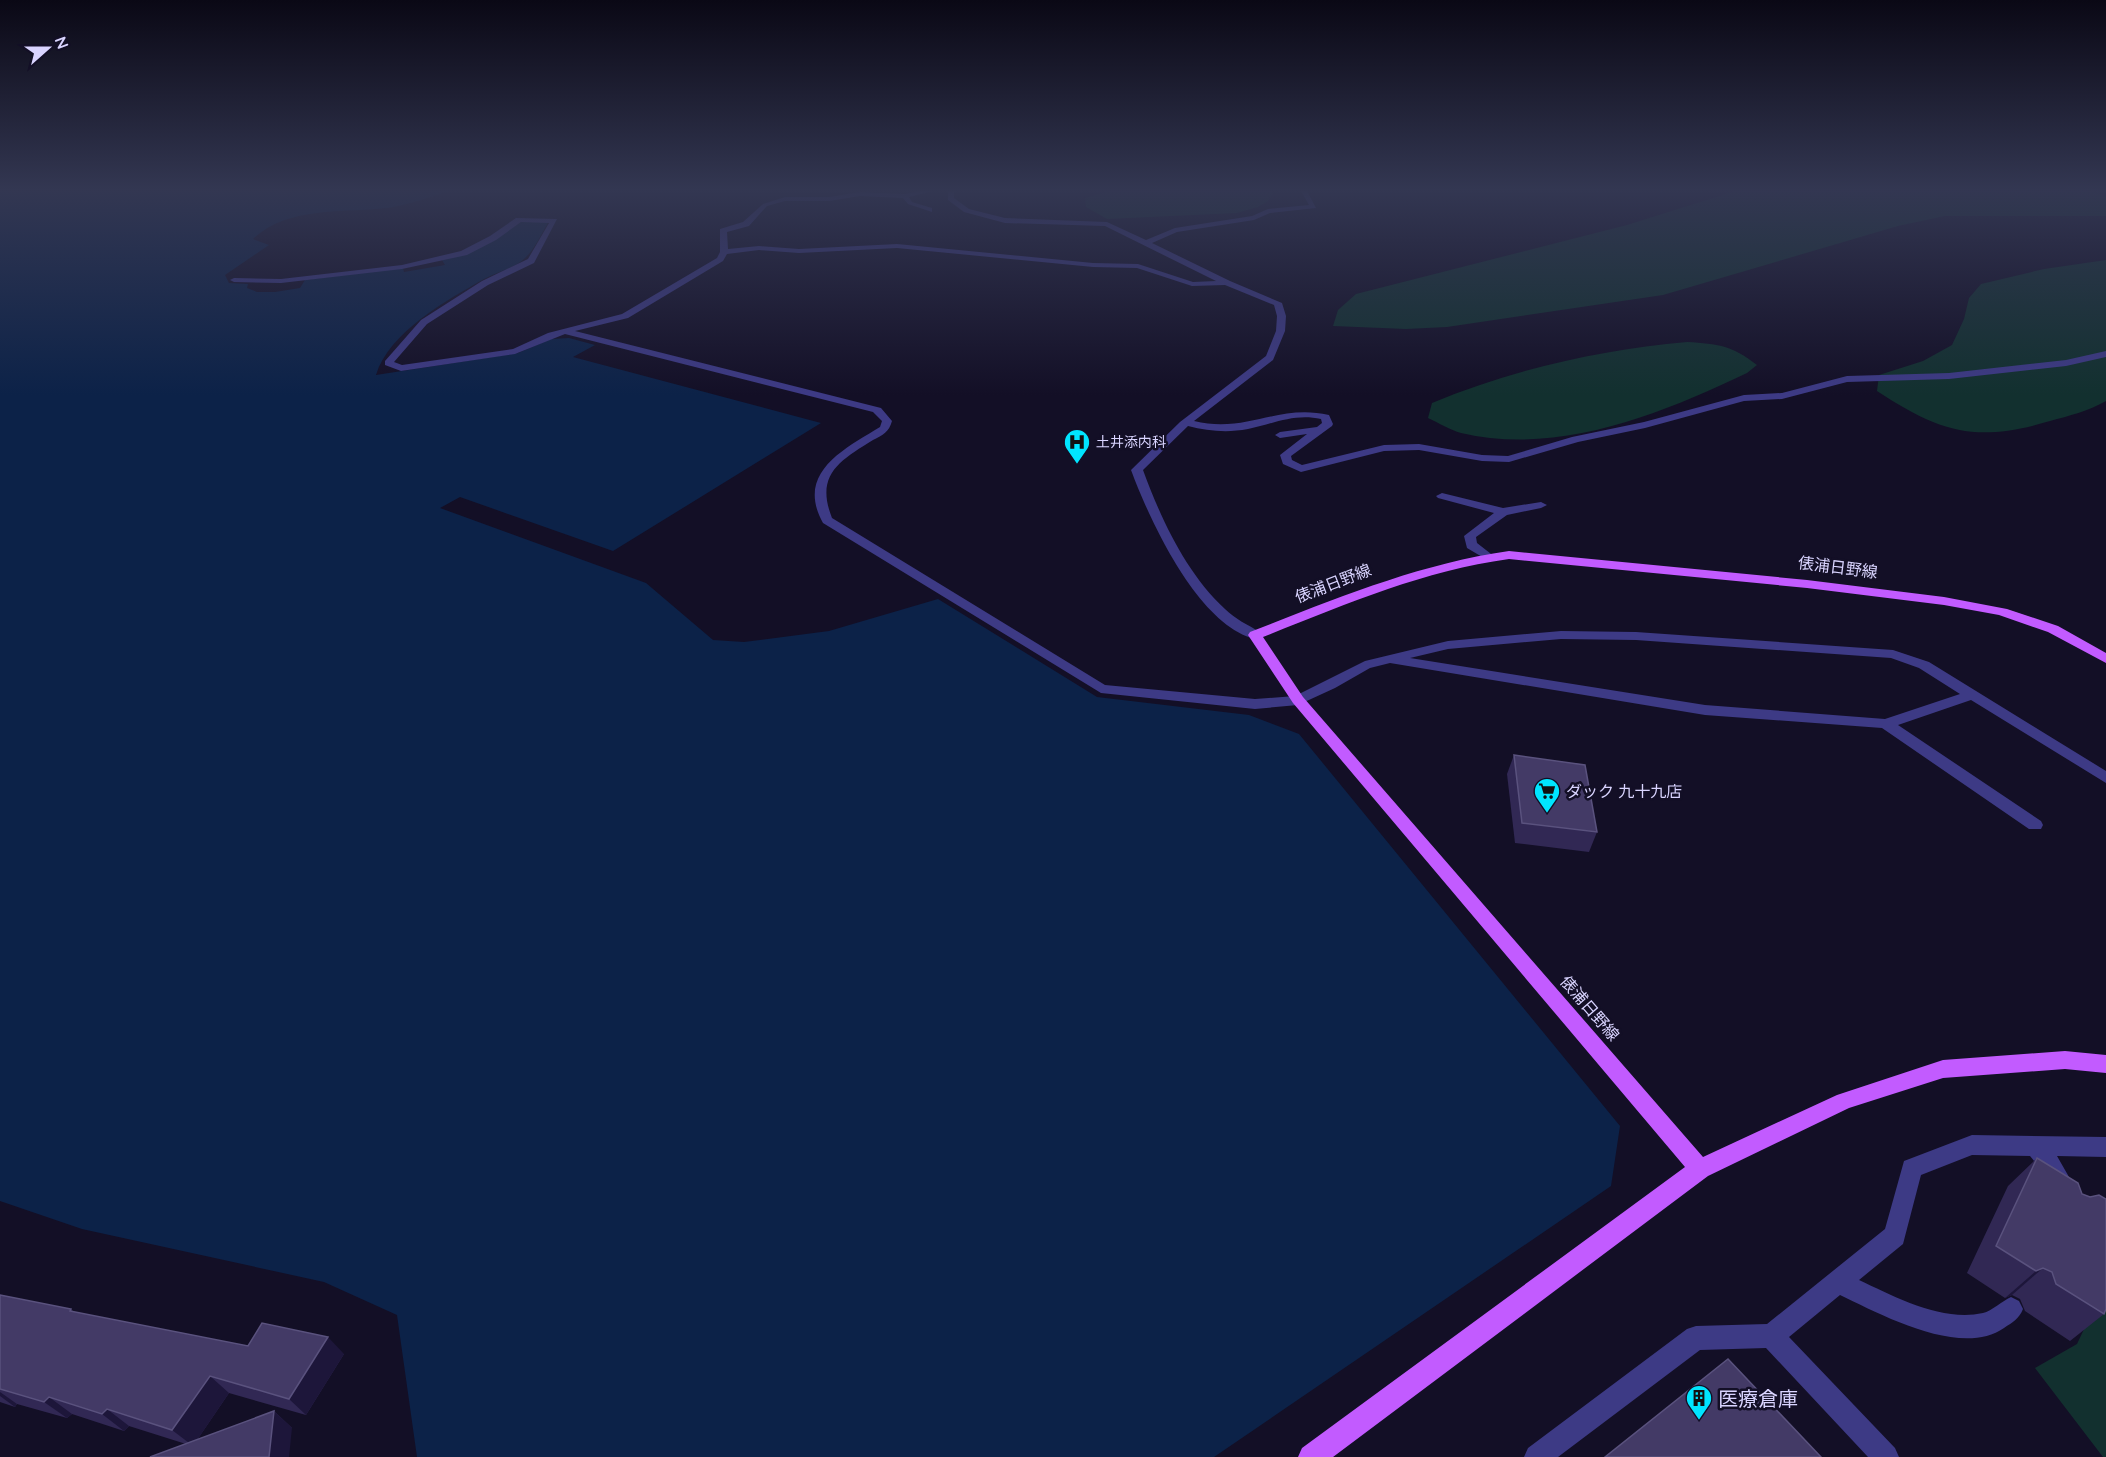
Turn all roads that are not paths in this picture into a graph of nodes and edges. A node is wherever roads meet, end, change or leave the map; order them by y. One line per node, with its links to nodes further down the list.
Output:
1 (437, 259): 6 (street)
2 (532, 259): 8 (street)
3 (720, 259): 8 (street)
4 (1024, 259): 7 (street)
5 (1179, 259): 7 (street)
6 (234, 280)
7 (1227, 282): 10 (street)
8 (567, 332): 21 (street)
9 (2106, 354): 11 (street)
10 (1188, 423): 11 (street); 17 (street)
11 (1320, 429): 12 (street)
12 (1280, 435)
13 (1442, 496): 15 (street)
14 (1541, 505): 15 (street)
15 (1503, 512): 16 (street)
16 (1489, 557): 17 (main road, 俵浦日野線); 19 (main road, 俵浦日野線)
17 (1255, 635): 21 (main road, 俵浦日野線)
18 (1389, 659): 20 (street); 21 (street); 22 (street)
19 (2106, 659)
20 (1972, 695): 22 (street); 23 (street)
21 (1298, 700): 28 (main road, 俵浦日野線)
22 (1886, 724): 24 (street)
23 (2106, 778)
24 (2035, 825)
25 (2106, 1064): 28 (main road)
26 (2034, 1145): 27 (street); 29 (street); 30 (street)
27 (2106, 1147)
28 (1700, 1169): 33 (main road)
29 (2062, 1202)
30 (1838, 1282): 31 (street); 32 (street)
31 (2012, 1310)
32 (1771, 1336): 34 (street); 35 (street)
33 (1311, 1457)
34 (1537, 1457)
35 (1886, 1457)

